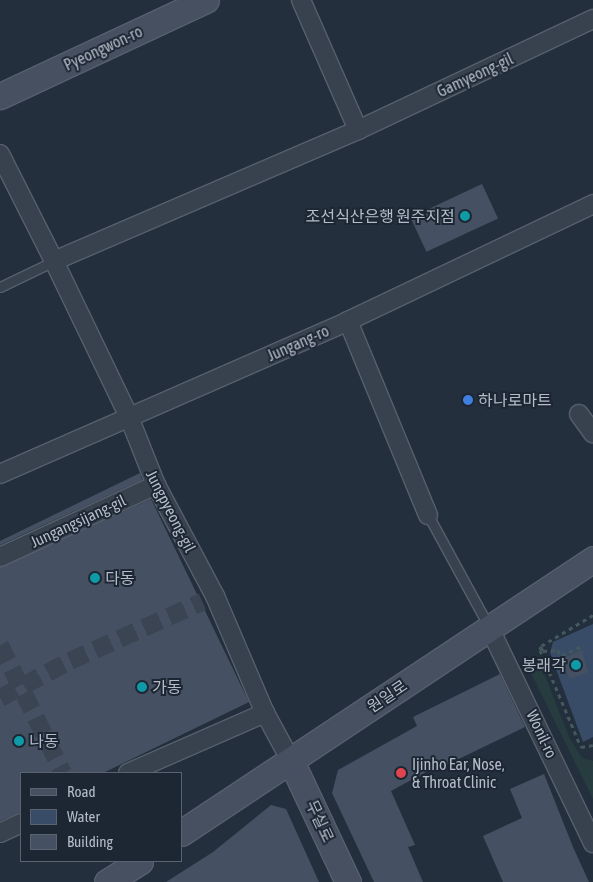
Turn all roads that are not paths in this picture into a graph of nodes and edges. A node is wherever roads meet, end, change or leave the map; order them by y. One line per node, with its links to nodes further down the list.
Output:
1 (206, 0): 4 (main road, Pyeongwon-ro)
2 (301, 0): 5 (street)
3 (593, 19): 5 (street, Gamyeong-gil)
4 (0, 96)
5 (358, 130): 8 (street)
6 (0, 154): 8 (street, Jungpyeong-gil)
7 (593, 204): 10 (street, Jungang-ro)
8 (54, 261): 9 (lane); 12 (street, Jungpyeong-gil)
9 (0, 287)
10 (348, 321): 12 (street, Jungang-ro); 16 (street)
11 (579, 414): 13 (street)
12 (129, 417): 14 (street, Jungang-ro); 15 (street, Jungpyeong-gil)
13 (593, 433)
14 (0, 474)
15 (156, 485): 17 (street, Jungangsijang-gil); 20 (street, Jungpyeong-gil)
16 (428, 516): 19 (lane)
17 (0, 557)
18 (593, 559): 19 (main road, 원일로)
19 (489, 627): 21 (main road, 원일로); 24 (street, Wonil-ro)
20 (265, 713): 21 (street, Jungpyeong-gil); 22 (street)
21 (291, 760): 25 (main road, 원일로); 30 (main road, 무실로)
22 (130, 772)
23 (20, 823): 26 (street)
24 (589, 824): 27 (street, Wonil-ro)
25 (182, 832)
26 (0, 833)
27 (593, 843)
28 (138, 862): 29 (main road)
29 (107, 882)
30 (348, 882)

